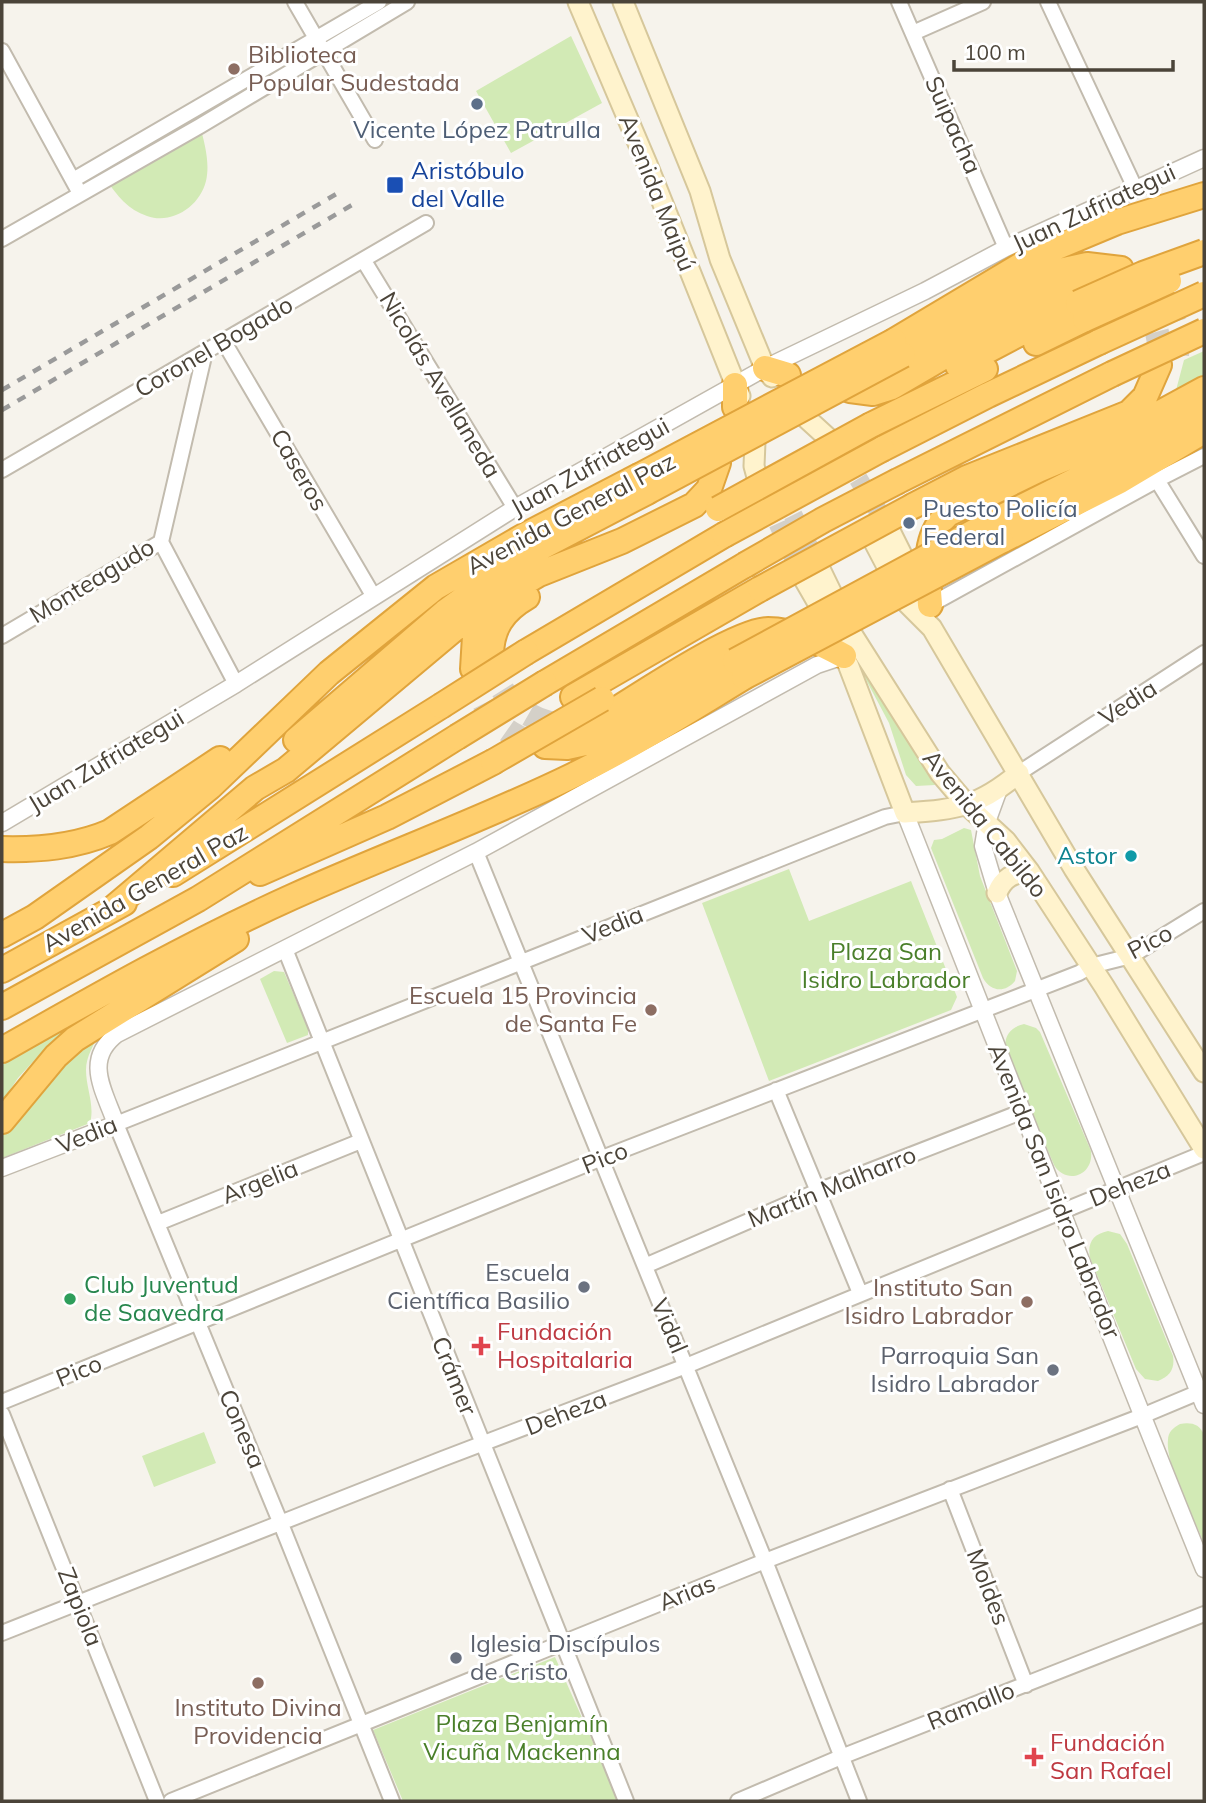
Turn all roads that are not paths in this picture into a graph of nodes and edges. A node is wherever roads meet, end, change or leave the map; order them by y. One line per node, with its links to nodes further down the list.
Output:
1 (295, 2): 10 (street)
2 (379, 2): 10 (street)
3 (407, 2): 10 (street)
4 (578, 2): 33 (main road, Avenida Maipú)
5 (623, 2): 31 (main road, Avenida Maipú)
6 (900, 2): 9 (street, Suipacha)
7 (983, 2): 9 (street)
8 (1048, 2): 15 (street)
9 (913, 33): 19 (street, Suipacha)
10 (320, 44): 12 (street); 14 (street)
11 (2, 51): 14 (street)
12 (375, 140)
13 (1204, 158): 15 (street, Juan Zufriategui)
14 (77, 187): 18 (street)
15 (1135, 188): 19 (street, Juan Zufriategui)
16 (1198, 195): 29 (highway, Avenida General Paz)
17 (426, 223): 21 (street, Coronel Bogado)
18 (2, 239)
19 (1006, 248): 31 (street, Juan Zufriategui)
20 (1204, 252): 26 (highway, bridge)
21 (364, 261): 28 (street, Coronel Bogado); 46 (street, Nicolás Avellaneda)
22 (1204, 264): 26 (highway, bridge)
23 (1121, 269): 29 (highway)
24 (1095, 284): 26 (highway)
25 (1204, 294): 75 (highway, Avenida General Paz, bridge)
26 (1082, 311): 51 (highway, bridge)
27 (1204, 331): 74 (highway, Avenida General Paz, bridge)
28 (224, 342): 30 (street, Coronel Bogado); 50 (street, Caseros)
29 (898, 348): 45 (highway, Avenida General Paz, bridge)
30 (205, 352): 42 (street, Coronel Bogado); 48 (street, Monteagudo)
31 (779, 376): 33 (street, Juan Zufriategui)
32 (1204, 389): 36 (highway)
33 (738, 398): 46 (street, Juan Zufriategui)
34 (1204, 409): 47 (highway)
35 (805, 417): 38 (main road)
36 (1132, 429): 52 (highway); 61 (highway, bridge)
37 (1204, 431): 47 (highway)
38 (825, 440)
39 (755, 442): 43 (main road)
40 (1204, 456): 44 (street)
41 (718, 463): 51 (highway)
42 (2, 470)
43 (763, 474)
44 (1157, 480): 49 (street); 52 (street)
45 (643, 484): 58 (highway, Avenida General Paz); 63 (highway)
46 (515, 508): 50 (street, Juan Zufriategui)
47 (997, 531): 56 (highway, bridge)
48 (161, 542): 53 (street, Monteagudo); 57 (street)
49 (1204, 556)
50 (374, 597): 57 (street, Juan Zufriategui)
51 (500, 597): 63 (highway)
52 (927, 615): 52 (main road, Avenida Cabildo); 62 (main road, Avenida Cabildo)
53 (2, 636)
54 (834, 651): 59 (highway); 61 (highway, bridge); 65 (main road, Avenida Cabildo); 66 (main road, Avenida Cabildo); 70 (street)
55 (1204, 653): 62 (street, Vedia)
56 (739, 669): 60 (highway); 72 (highway)
57 (236, 684): 68 (street, Juan Zufriategui)
58 (299, 700): 69 (highway); 77 (highway, Avenida General Paz)
59 (572, 727)
60 (545, 746)
61 (488, 758): 74 (highway)
62 (1018, 773): 64 (main road, Vedia); 79 (main road, Avenida Cabildo)
63 (255, 788): 75 (highway)
64 (999, 789): 65 (main road, Vedia); 67 (street)
65 (968, 806): 66 (main road, Vedia); 67 (main road, Avenida Cabildo)
66 (905, 813): 80 (street, Vedia); 85 (street, Avenida San Isidro Labrador)
67 (987, 822): 71 (main road, Avenida Cabildo); 73 (street)
68 (2, 823)
69 (2, 849)
70 (476, 852): 78 (street); 80 (street, Vidal)
71 (1029, 871): 73 (main road); 81 (main road, Avenida Cabildo)
72 (350, 873): 87 (highway); 91 (highway)
73 (997, 893): 83 (street)
74 (198, 899): 84 (highway, Avenida General Paz)
75 (111, 910): 82 (highway, Avenida General Paz)
76 (1204, 911): 79 (street, Pico)
77 (2, 935)
78 (285, 949): 86 (street, Crámer); 92 (street, Conesa)
79 (1131, 956): 81 (street, Pico); 88 (main road, Avenida Cabildo)
80 (521, 961): 86 (street, Vedia); 95 (street, Vidal)
81 (1091, 966): 83 (street, Pico); 94 (main road, Avenida Cabildo)
82 (2, 970)
83 (1035, 989): 85 (street, Pico); 97 (street)
84 (2, 1007)
85 (984, 1009): 89 (street, Pico); 90 (street, Avenida San Isidro Labrador)
86 (323, 1042): 92 (street, Vedia); 93 (street, Crámer)
87 (2, 1050)
88 (1204, 1072)
89 (776, 1090): 95 (street, Pico); 98 (street)
90 (1021, 1112): 98 (street, Martín Malharro); 99 (street, Avenida San Isidro Labrador)
91 (2, 1121)
92 (116, 1124): 96 (street, Vedia); 100 (street, Conesa)
93 (361, 1141): 100 (street, Argelia); 101 (street, Crámer)
94 (1204, 1151): 97 (street, Deheza)
95 (602, 1158): 101 (street, Pico); 102 (street, Vidal)
96 (2, 1168)
97 (1118, 1189): 99 (street, Deheza); 106 (street)
98 (818, 1191): 102 (street, Martín Malharro); 103 (street)
99 (1063, 1212): 103 (street, Deheza); 109 (street, Avenida San Isidro Labrador)
100 (158, 1223): 104 (street, Conesa)
101 (399, 1241): 104 (street, Pico); 110 (street, Crámer)
102 (645, 1266): 105 (street, Vidal)
103 (860, 1293): 105 (street, Deheza)
104 (198, 1323): 107 (street, Pico); 112 (street, Conesa)
105 (686, 1366): 110 (street, Deheza); 113 (street, Vidal)
106 (1202, 1396): 109 (street, Arias)
107 (2, 1402)
108 (2, 1414): 115 (street, Zapiola)
109 (1142, 1416): 111 (street, Arias); 114 (street, Avenida San Isidro Labrador)
110 (482, 1446): 112 (street, Deheza); 118 (street, Crámer)
111 (950, 1489): 113 (street, Arias); 119 (street, Moldes)
112 (282, 1524): 115 (street, Deheza); 120 (street, Conesa)
113 (765, 1561): 118 (street, Arias); 121 (street, Vidal)
114 (1204, 1569)
115 (79, 1603): 117 (street, Deheza); 122 (street, Zapiola)
116 (1204, 1614): 119 (street, Ramallo)
117 (2, 1633)
118 (561, 1644): 120 (street, Arias); 125 (street, Crámer)
119 (1026, 1685): 121 (street, Ramallo)
120 (361, 1724): 123 (street, Arias); 124 (street, Conesa)
121 (841, 1758): 126 (street, Ramallo); 127 (street, Vidal)
122 (157, 1801)
123 (171, 1801)
124 (392, 1801)
125 (626, 1801)
126 (738, 1801)
127 (859, 1801)

